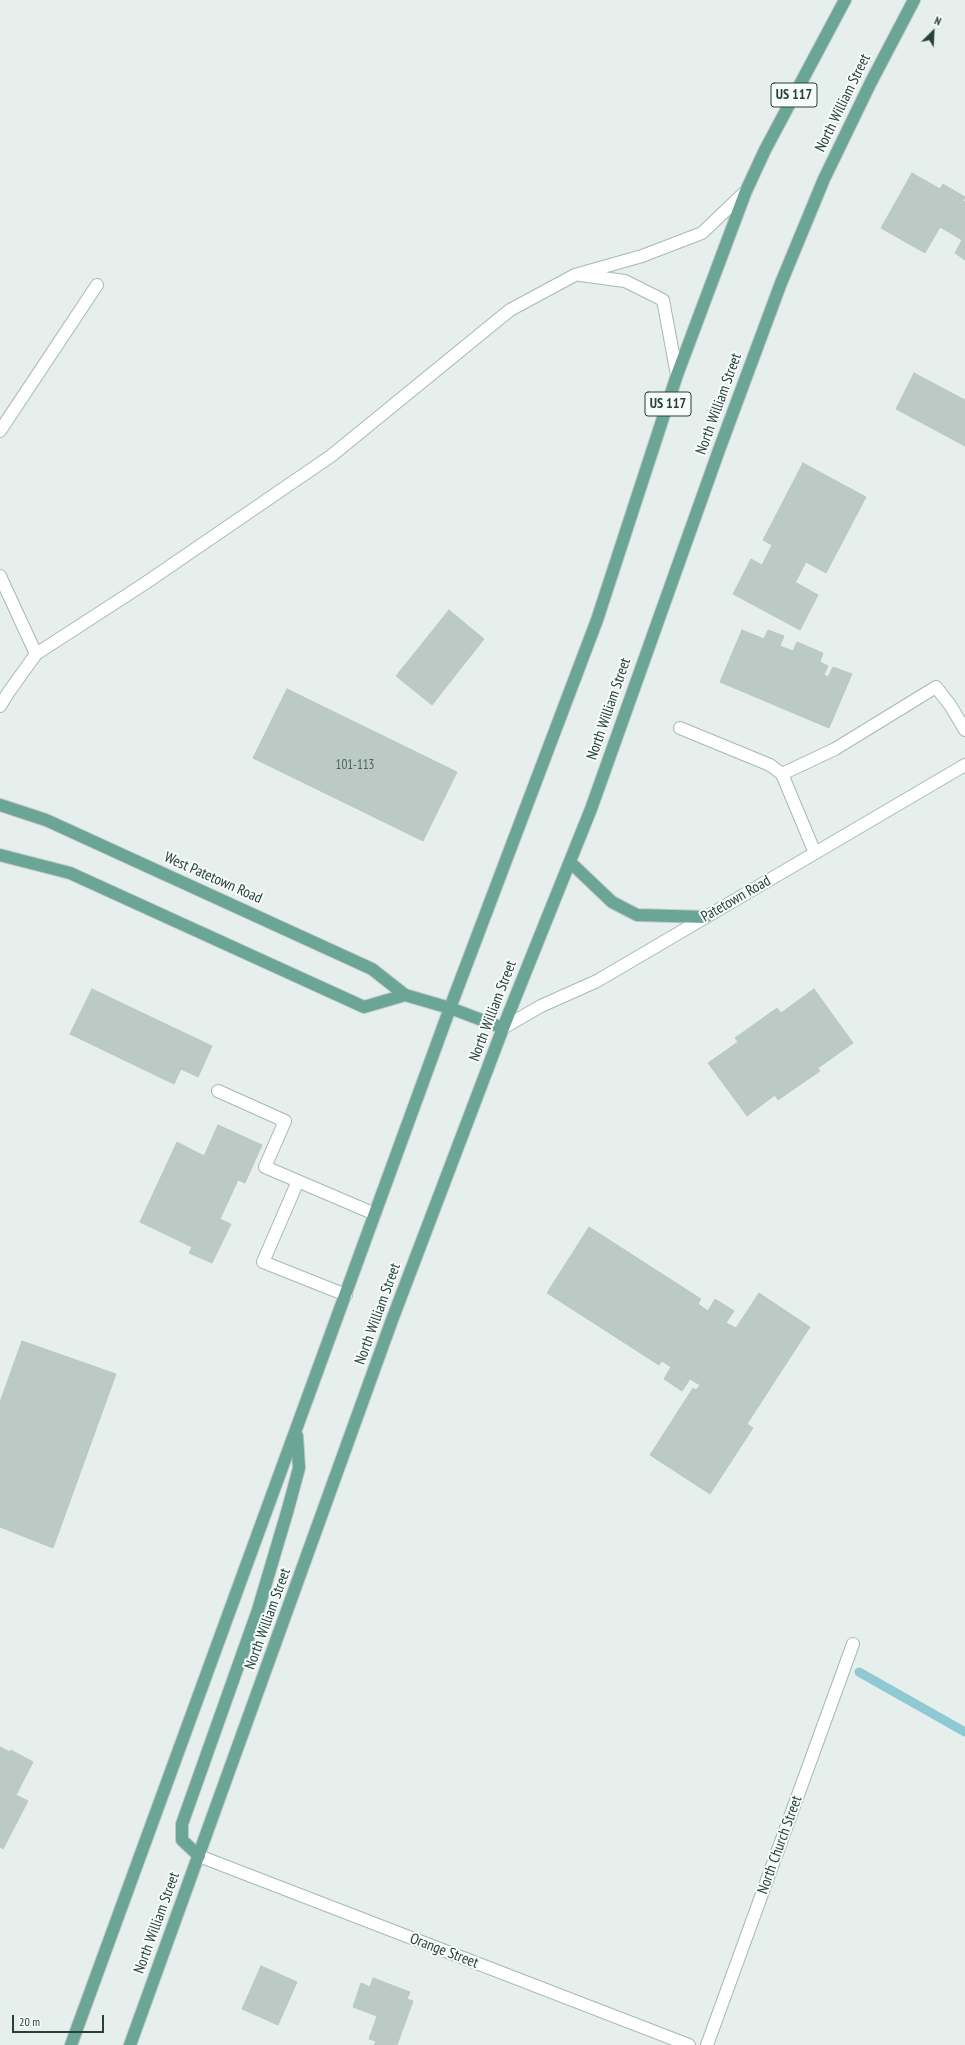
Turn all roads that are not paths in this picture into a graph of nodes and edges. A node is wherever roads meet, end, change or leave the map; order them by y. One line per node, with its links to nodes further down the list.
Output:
1 (845, 0): 3 (main road, US 117)
2 (914, 0): 18 (main road, North William Street)
3 (746, 191): 4 (street); 6 (main road, US 117)
4 (575, 275): 6 (street); 9 (street)
5 (97, 285): 7 (street)
6 (677, 375): 21 (main road, US 117)
7 (0, 431)
8 (0, 576): 9 (street)
9 (36, 654): 10 (street)
10 (0, 706)
11 (680, 728): 14 (street)
12 (965, 730): 14 (street)
13 (965, 765): 16 (street, Patetown Road)
14 (782, 774): 16 (street)
15 (0, 805): 20 (main road, West Patetown Road)
16 (815, 853): 19 (street, Patetown Road)
17 (0, 855): 20 (main road)
18 (570, 862): 19 (main road); 22 (main road, North William Street)
19 (706, 917): 22 (street, Patetown Road)
20 (405, 995): 21 (main road, West Patetown Road)
21 (450, 1008): 22 (main road, West Patetown Road); 25 (main road)
22 (503, 1028): 29 (main road, North William Street)
23 (218, 1091): 24 (street)
24 (298, 1181): 25 (street); 26 (street)
25 (375, 1214): 26 (main road)
26 (346, 1295): 27 (main road)
27 (297, 1431): 29 (main road); 30 (main road)
28 (853, 1644): 33 (street, North Church Street)
29 (199, 1856): 31 (main road, North William Street); 32 (street, Orange Street)
30 (71, 2045)
31 (130, 2045)
32 (689, 2045)
33 (707, 2045)

